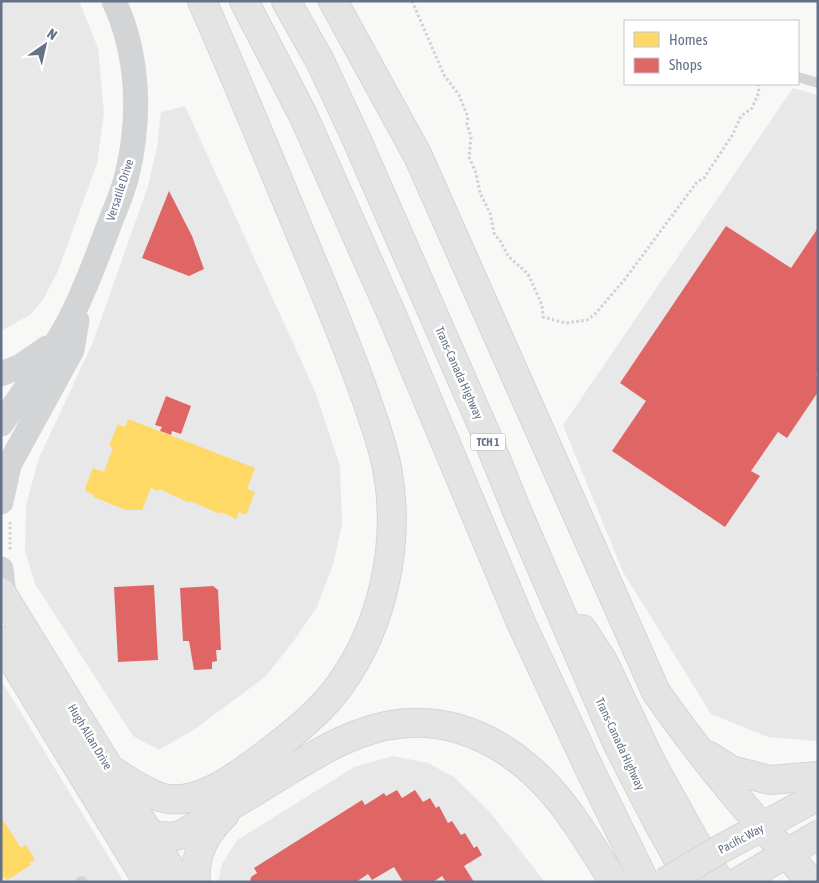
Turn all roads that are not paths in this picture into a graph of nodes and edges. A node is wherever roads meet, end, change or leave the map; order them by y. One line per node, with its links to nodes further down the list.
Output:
1 (114, 1): 8 (street, Versatile Drive)
2 (202, 1): 18 (main road)
3 (244, 1): 31 (main road)
4 (286, 1): 14 (main road, Trans-Canada Highway / TCH 1)
5 (333, 1): 17 (main road)
6 (799, 77): 7 (lane)
7 (818, 83)
8 (81, 299): 9 (street, Versatile Drive); 12 (street)
9 (57, 341): 10 (street, Versatile Drive); 11 (street, Versatile Drive)
10 (1, 374)
11 (1, 424)
12 (6, 508)
13 (6, 562): 15 (street)
14 (542, 570): 33 (main road, Trans-Canada Highway / TCH 1); 34 (main road)
15 (2, 594): 18 (main road, Hugh Allan Drive)
16 (1, 641): 22 (main road)
17 (695, 747): 19 (main road); 23 (main road)
18 (108, 767): 24 (main road, Hugh Allan Drive)
19 (818, 776)
20 (818, 796): 23 (main road, Pacific Way)
21 (239, 802): 24 (main road); 29 (main road); 30 (main road)
22 (110, 820): 24 (main road); 27 (main road)
23 (763, 827): 26 (main road); 32 (main road, Pacific Way, bridge)
24 (150, 835): 28 (main road, Hugh Allan Drive)
25 (818, 835): 26 (main road)
26 (787, 853): 35 (main road); 36 (main road)
27 (148, 882)
28 (179, 882)
29 (196, 882)
30 (614, 882)
31 (645, 882)
32 (665, 882)
33 (691, 882)
34 (720, 882)
35 (738, 882)
36 (811, 882)

